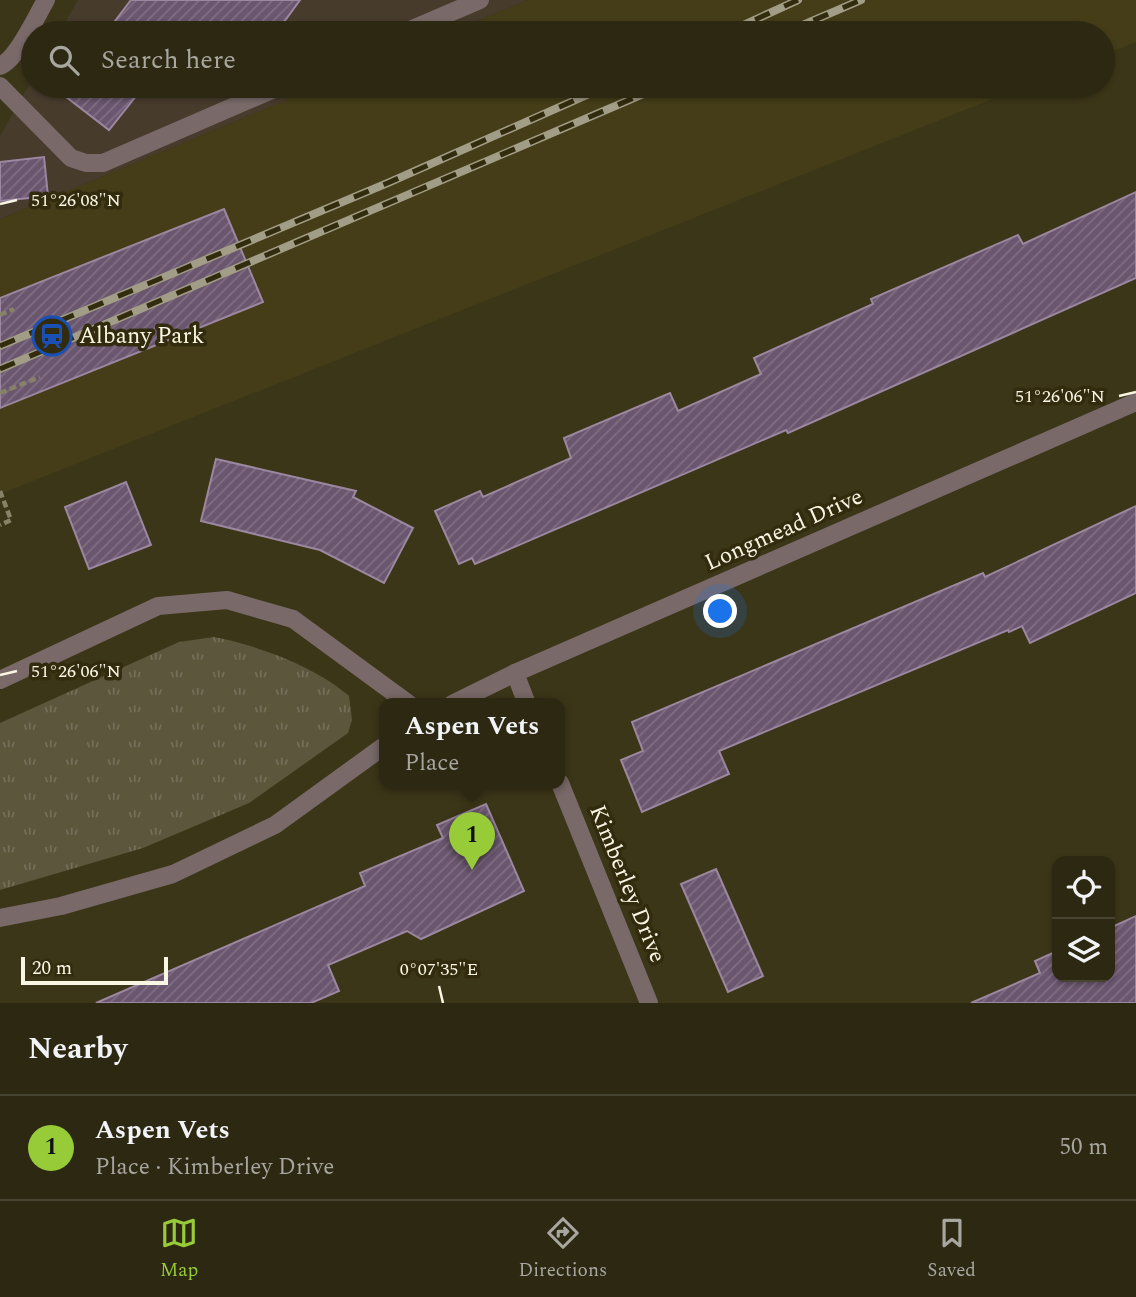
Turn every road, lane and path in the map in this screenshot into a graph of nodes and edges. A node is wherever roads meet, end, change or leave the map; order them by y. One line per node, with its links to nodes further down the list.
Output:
1 (46, 0): 3 (street)
2 (480, 0): 4 (street)
3 (33, 21)
4 (431, 21)
5 (21, 42): 6 (street)
6 (0, 66)
7 (0, 86): 8 (street)
8 (253, 98)
9 (14, 309): 10 (path)
10 (0, 315)
11 (40, 377): 12 (path)
12 (0, 393)
13 (1136, 402): 16 (street, Longmead Drive)
14 (0, 491): 15 (path)
15 (0, 525)
16 (515, 673): 19 (street, Longmead Drive); 20 (street)
17 (0, 680): 18 (street)
18 (401, 698)
19 (464, 698)
20 (525, 698)
21 (379, 750): 23 (street)
22 (561, 789): 24 (street, Kimberley Drive)
23 (0, 918)
24 (649, 1003)

